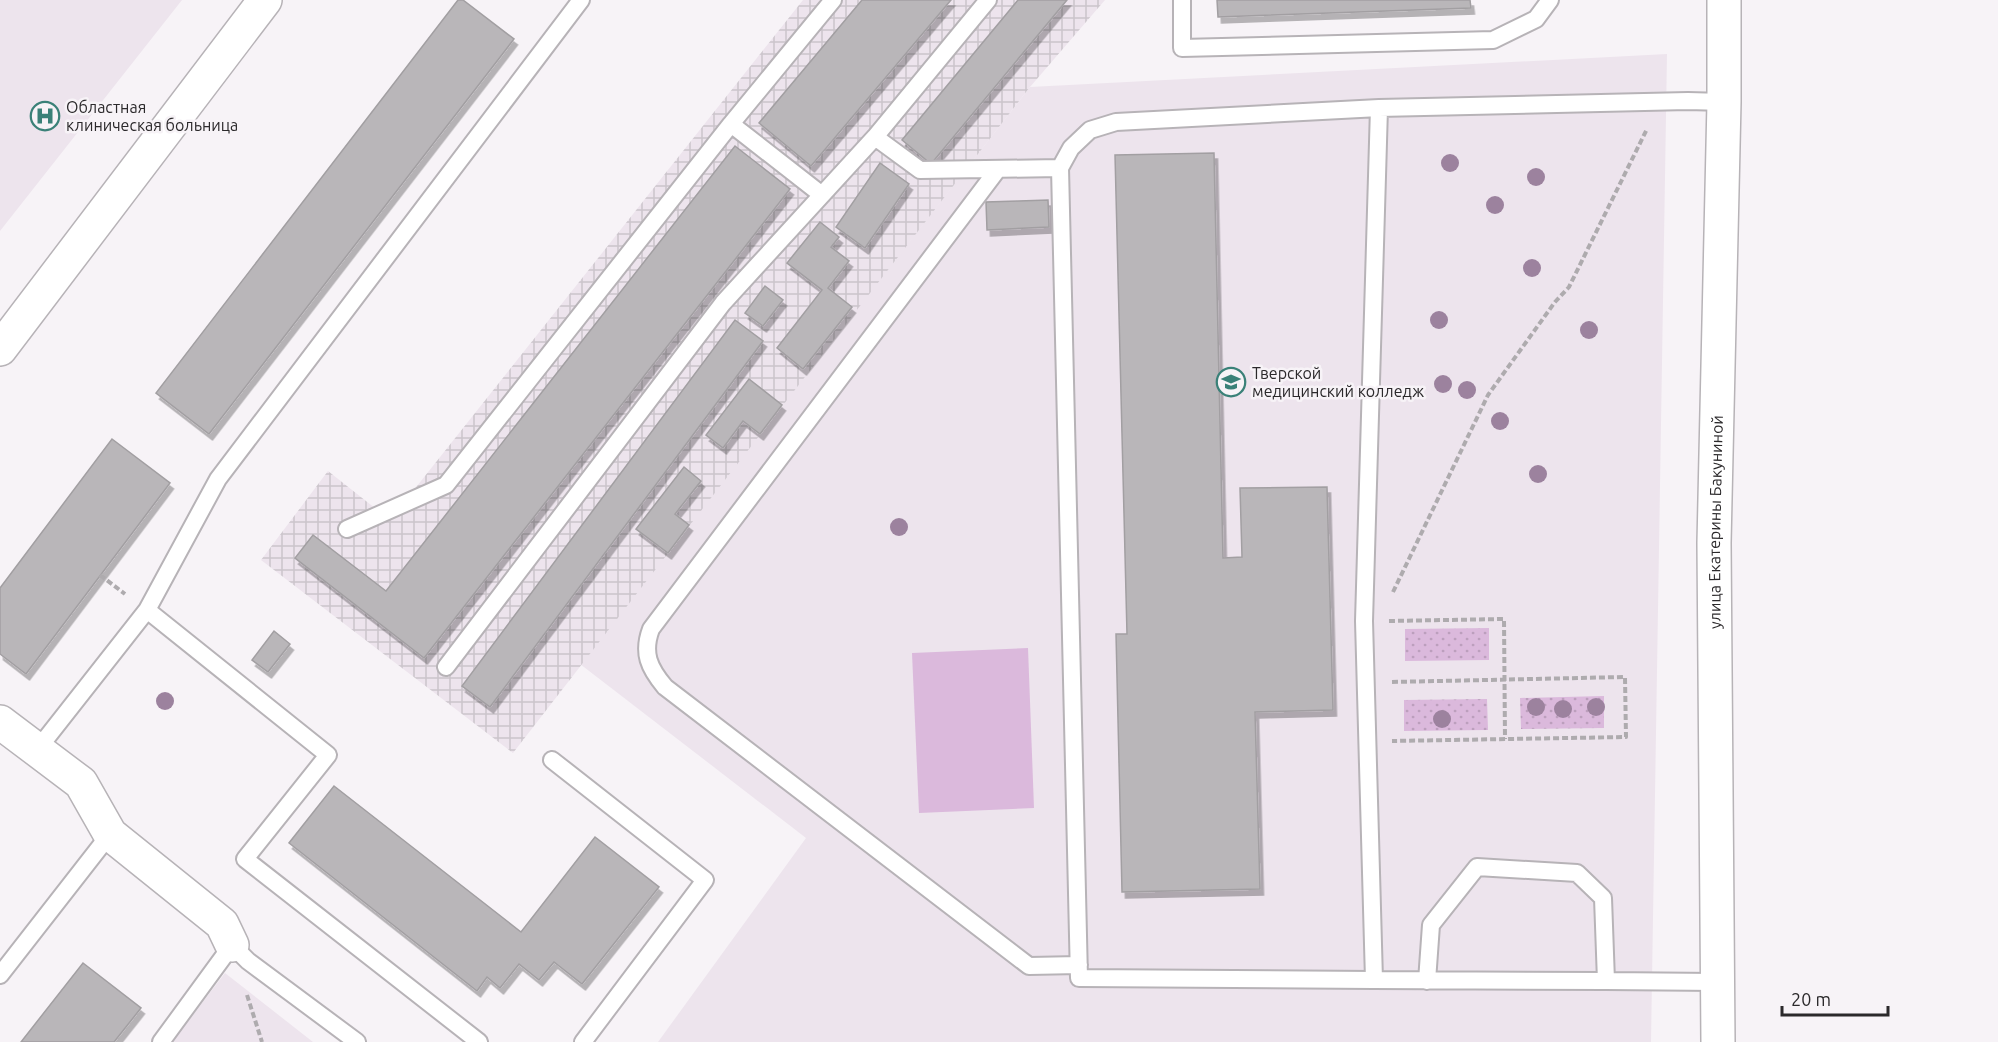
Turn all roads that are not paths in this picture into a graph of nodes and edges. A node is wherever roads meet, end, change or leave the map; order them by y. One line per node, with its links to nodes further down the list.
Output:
1 (266, 0): 15 (street)
2 (581, 0): 17 (lane)
3 (833, 0): 10 (lane)
4 (988, 0): 11 (lane)
5 (1182, 0): 6 (lane)
6 (1550, 0)
7 (1724, 0): 8 (street, улица Екатерины Бакуниной)
8 (1724, 102): 9 (lane); 29 (street, улица Екатерины Бакуниной)
9 (1379, 108): 12 (lane); 26 (lane)
10 (731, 124): 14 (lane); 16 (lane)
11 (875, 137): 13 (lane); 14 (lane)
12 (1060, 168): 13 (lane); 24 (lane)
13 (998, 169): 24 (lane)
14 (822, 195): 18 (lane)
15 (0, 349)
16 (347, 529)
17 (147, 610): 20 (lane); 32 (lane)
18 (446, 667)
19 (0, 722): 20 (street)
20 (38, 750): 22 (street)
21 (552, 760): 33 (lane)
22 (110, 834): 23 (street); 25 (lane)
23 (228, 951): 30 (lane); 31 (lane)
24 (1079, 965): 26 (lane)
25 (0, 975)
26 (1374, 980): 27 (lane)
27 (1427, 981): 28 (lane); 28 (lane)
28 (1606, 981): 29 (lane)
29 (1717, 982): 34 (street, улица Екатерины Бакуниной)
30 (161, 1042)
31 (357, 1042)
32 (479, 1042)
33 (583, 1042)
34 (1718, 1042)

